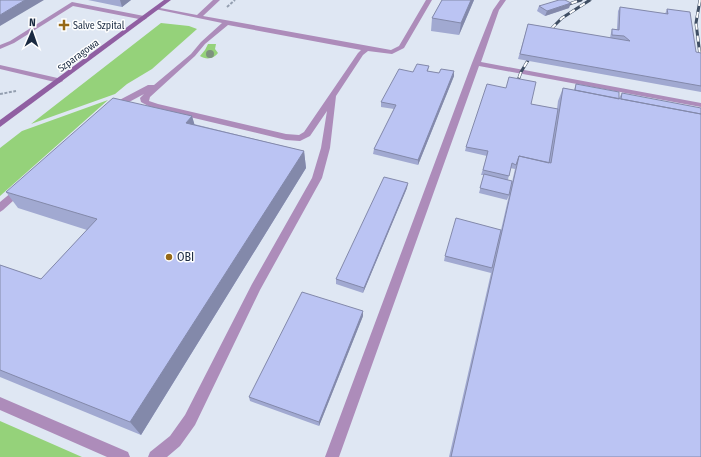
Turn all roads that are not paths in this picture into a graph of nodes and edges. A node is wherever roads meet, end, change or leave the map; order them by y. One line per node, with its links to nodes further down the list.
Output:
1 (168, 0): 5 (street, Szparagowa)
2 (217, 0): 6 (street)
3 (429, 0): 10 (street)
4 (502, 0): 11 (street)
5 (157, 8): 6 (street); 7 (street, Szparagowa)
6 (198, 16): 8 (street)
7 (144, 18): 9 (street); 13 (street, Szparagowa)
8 (227, 22): 10 (street); 14 (street)
9 (0, 47)
10 (366, 48): 15 (street)
11 (476, 63): 16 (street); 24 (street)
12 (0, 67): 13 (street)
13 (59, 81): 18 (street, Szparagowa)
14 (161, 82): 15 (street); 17 (street)
15 (332, 96): 23 (street)
16 (701, 105)
17 (104, 114)
18 (0, 124)
19 (29, 182): 20 (street)
20 (0, 208)
21 (0, 403): 22 (street)
22 (123, 457)
23 (155, 457)
24 (332, 457)

